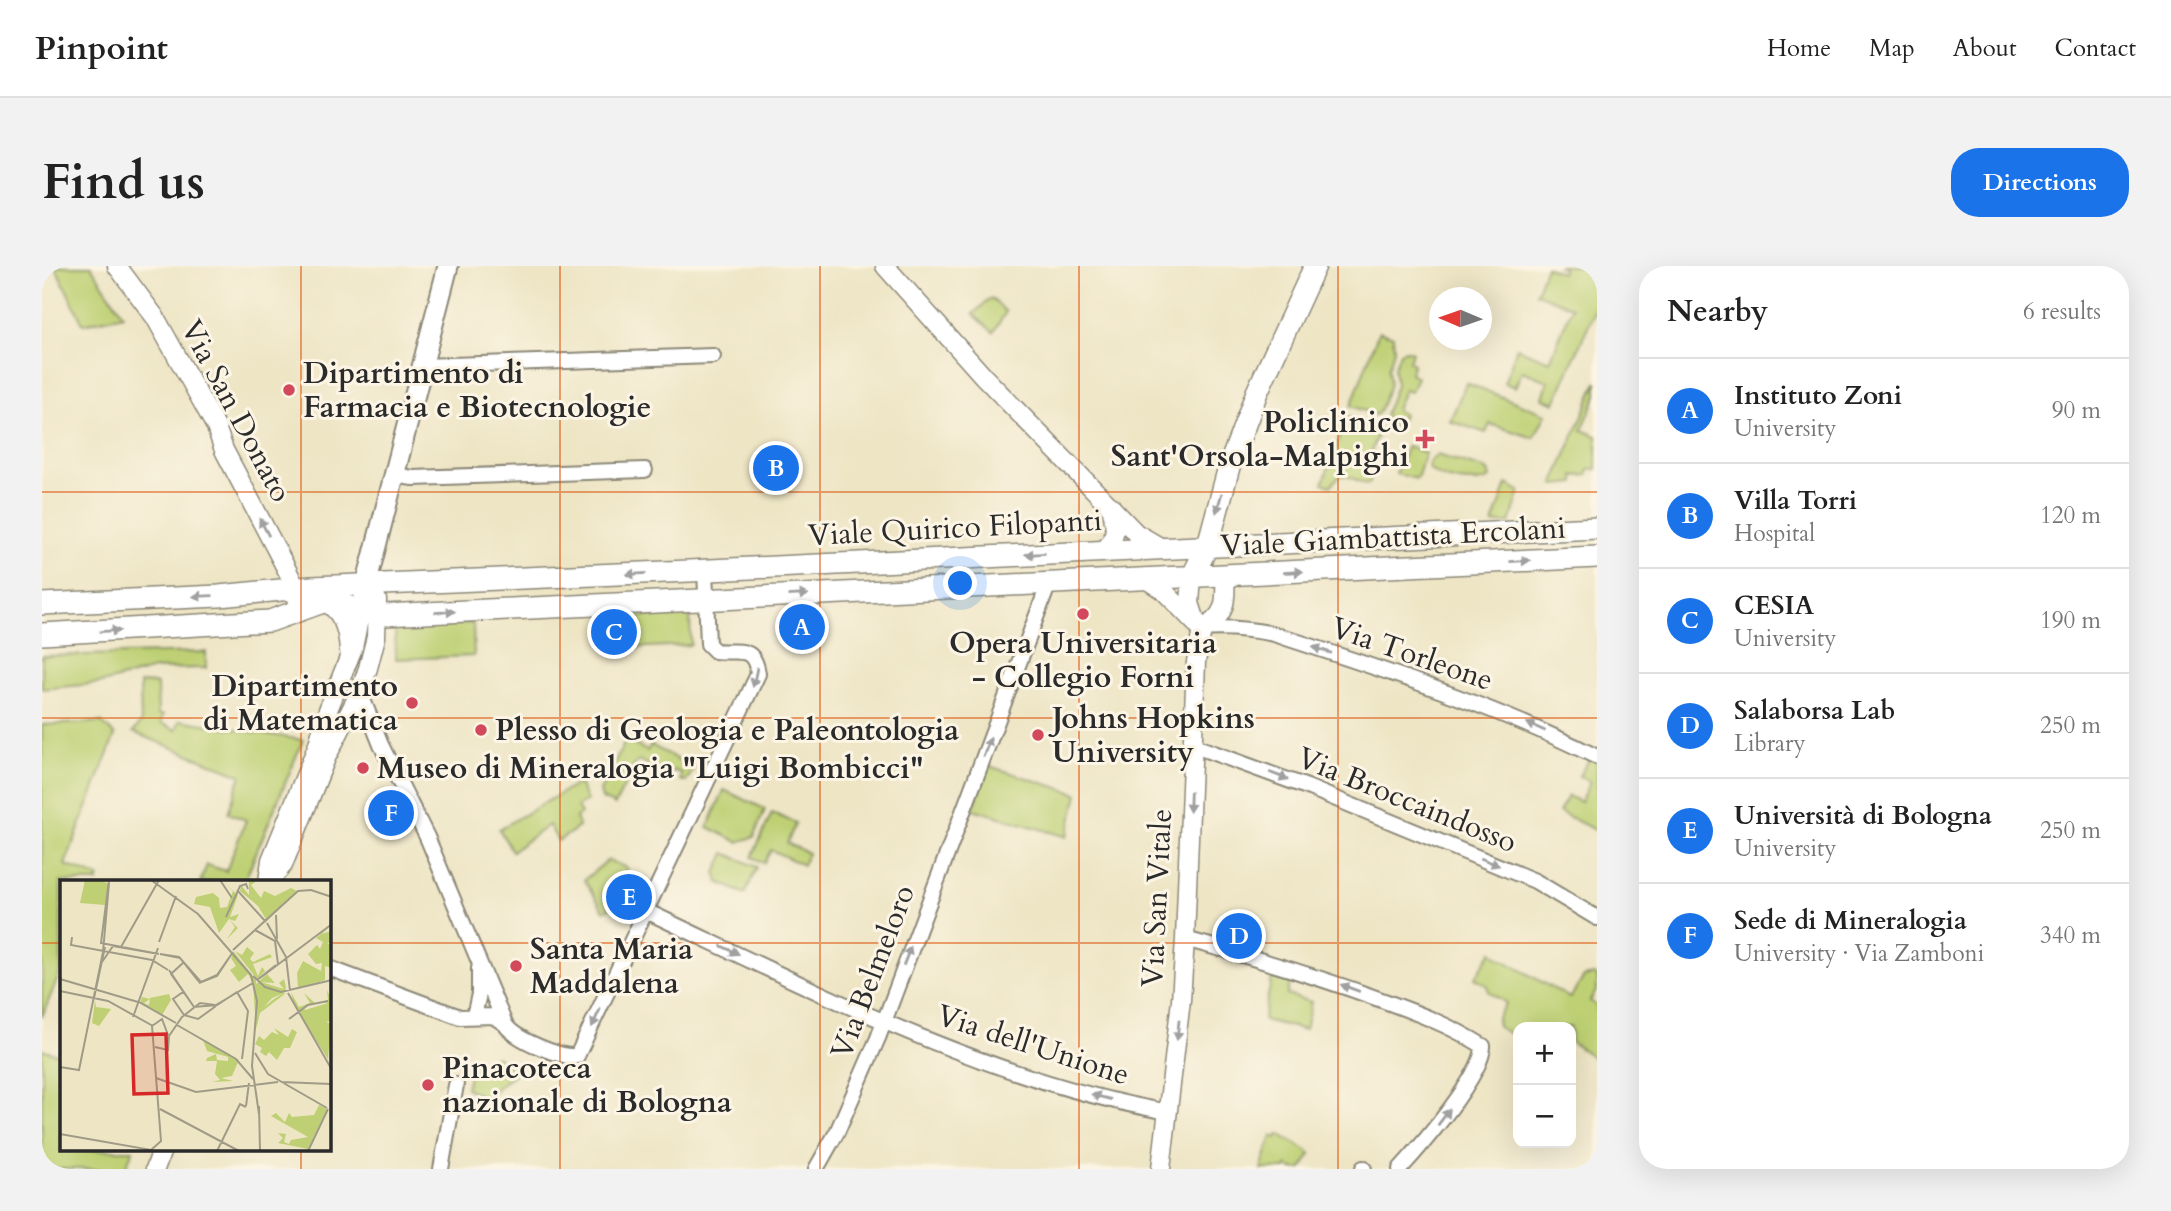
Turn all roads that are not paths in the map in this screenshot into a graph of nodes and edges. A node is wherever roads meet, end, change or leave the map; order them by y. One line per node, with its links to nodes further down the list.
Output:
1 (117, 266): 21 (street, Via San Donato, one-way to 1)
2 (448, 266): 6 (main road)
3 (885, 266): 9 (street)
4 (1315, 266): 11 (main road, one-way to 11)
5 (713, 356): 6 (street)
6 (422, 366): 8 (main road)
7 (645, 470): 8 (street)
8 (394, 475): 20 (main road)
9 (1111, 506): 12 (street); 13 (street)
10 (1597, 528): 11 (main road, Viale Giambattista Ercolani)
11 (1208, 545): 12 (main road, Viale Quirico Filopanti); 16 (main road); 17 (main road)
12 (1160, 547): 13 (main road, Viale Quirico Filopanti)
13 (1104, 550): 15 (main road, Viale Quirico Filopanti, one-way to 15)
14 (1597, 557): 16 (main road, Viale Giambattista Ercolani, one-way to 14)
15 (705, 570): 20 (main road, Viale Quirico Filopanti, one-way to 20); 22 (street)
16 (1224, 575): 17 (main road, Viale Giambattista Ercolani); 27 (street)
17 (1192, 577): 18 (main road, Viale Quirico Filopanti); 27 (street)
18 (1146, 579): 19 (main road, Viale Quirico Filopanti); 27 (street)
19 (1049, 583): 22 (main road, Viale Quirico Filopanti, one-way to 19); 41 (street, Via Belmeloro, one-way to 19)
20 (366, 585): 21 (main road, Viale Quirico Filopanti); 26 (street)
21 (296, 588): 24 (main road, Viale Quirico Filopanti, one-way to 24); 25 (street)
22 (706, 599): 26 (main road, Viale Quirico Filopanti, one-way to 22); 35 (street, one-way to 35)
23 (323, 602): 25 (main road); 26 (main road, Viale Quirico Filopanti); 29 (street)
24 (42, 604)
25 (294, 612): 28 (main road, one-way to 25)
26 (369, 613): 29 (street); 30 (street)
27 (1199, 626): 31 (street, Via San Vitale); 33 (street, Via Torleone, one-way to 27)
28 (42, 634)
29 (348, 661): 32 (street)
30 (360, 692): 32 (street); 38 (street)
31 (1192, 745): 36 (street, Via Broccaindosso, one-way to 36); 37 (street, Via San Vitale, one-way to 37)
32 (323, 749): 34 (street)
33 (1597, 757)
34 (268, 880)
35 (646, 911): 41 (street, Via dell'Unione, one-way to 41); 42 (street, one-way to 42)
36 (1597, 918)
37 (1185, 939): 44 (street, Via San Vitale, one-way to 44); 50 (street, one-way to 37)
38 (478, 960): 40 (street); 42 (street)
39 (331, 969): 40 (street)
40 (474, 1016): 42 (street)
41 (884, 1021): 44 (street, Via dell'Unione, one-way to 41); 48 (street, Via Belmeloro)
42 (508, 1028)
43 (456, 1085): 47 (street)
44 (1168, 1112): 49 (street, Via San Vitale)
45 (161, 1152): 46 (street)
46 (155, 1169)
47 (441, 1169)
48 (816, 1169)
49 (1161, 1169)
50 (1400, 1169)

